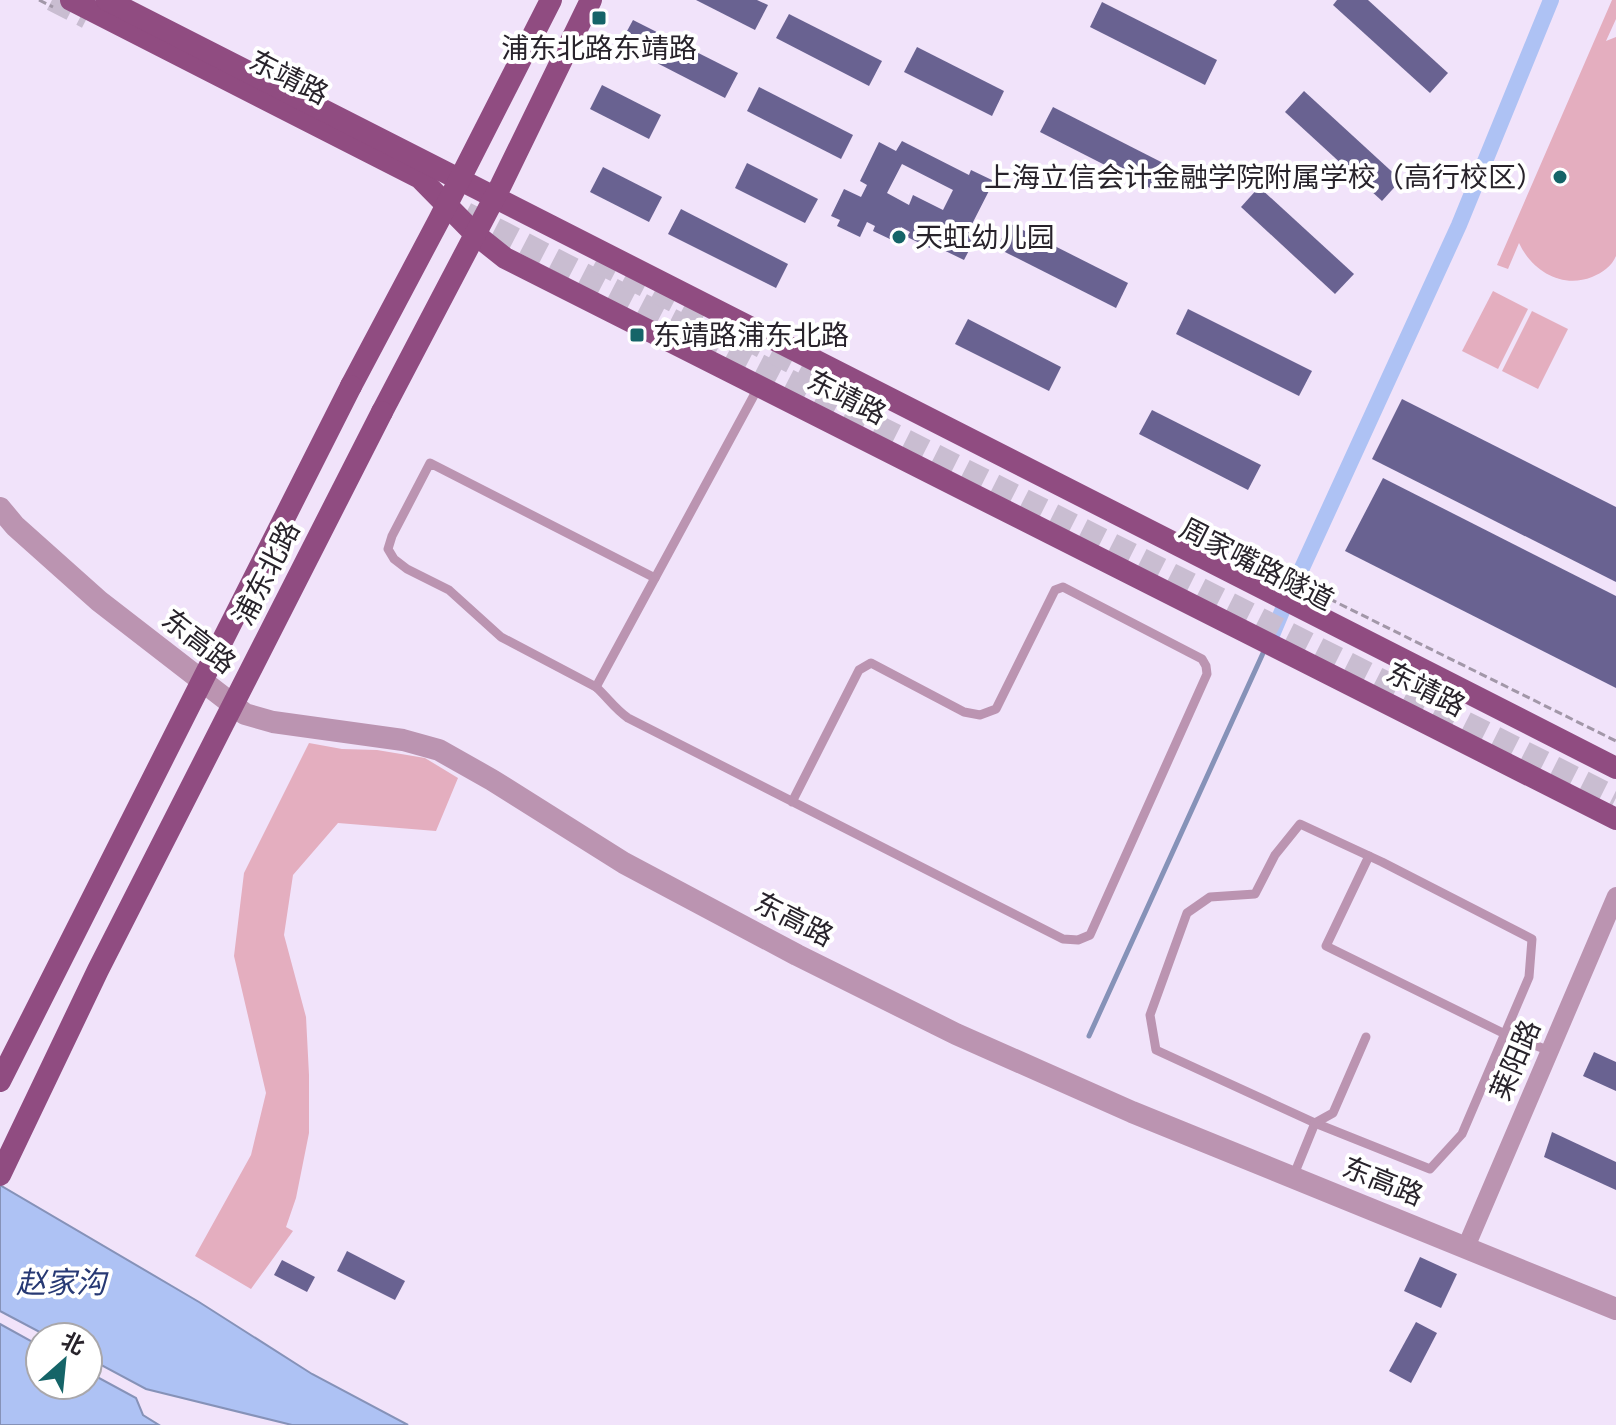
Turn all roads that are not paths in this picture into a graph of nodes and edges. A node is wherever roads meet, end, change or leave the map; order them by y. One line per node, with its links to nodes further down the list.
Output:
1 (71, 0): 7 (main road, 东靖路)
2 (107, 0): 5 (main road, 东靖路)
3 (551, 0): 5 (main road, 浦东北路)
4 (591, 0): 6 (main road, 浦东北路)
5 (459, 180): 6 (main road, 东靖路); 7 (main road, 浦东北路)
6 (494, 197): 8 (main road, 浦东北路); 14 (main road, 东靖路)
7 (447, 204): 8 (main road, 东靖路); 22 (main road, 浦东北路, bridge)
8 (475, 234): 9 (main road, 东靖路); 24 (main road, 浦东北路, bridge)
9 (759, 386): 12 (lane); 16 (main road, 东靖路)
10 (875, 406): 14 (main road, 周家嘴路隧道)
11 (0, 508): 25 (street, 东高路)
12 (655, 578): 13 (lane); 13 (lane)
13 (596, 687): 15 (lane)
14 (1616, 768)
15 (792, 802): 15 (lane)
16 (1616, 819)
17 (1369, 856): 19 (lane); 19 (lane); 23 (lane)
18 (1616, 896): 21 (street, 莱阳路)
19 (1505, 1034): 21 (lane); 23 (lane)
20 (1366, 1037): 23 (lane)
21 (1550, 1051): 26 (street, 莱阳路)
22 (0, 1081)
23 (1315, 1123): 25 (lane)
24 (0, 1175)
25 (1293, 1177): 26 (street, 东高路)
26 (1466, 1247): 27 (street, 东高路)
27 (1616, 1309)

